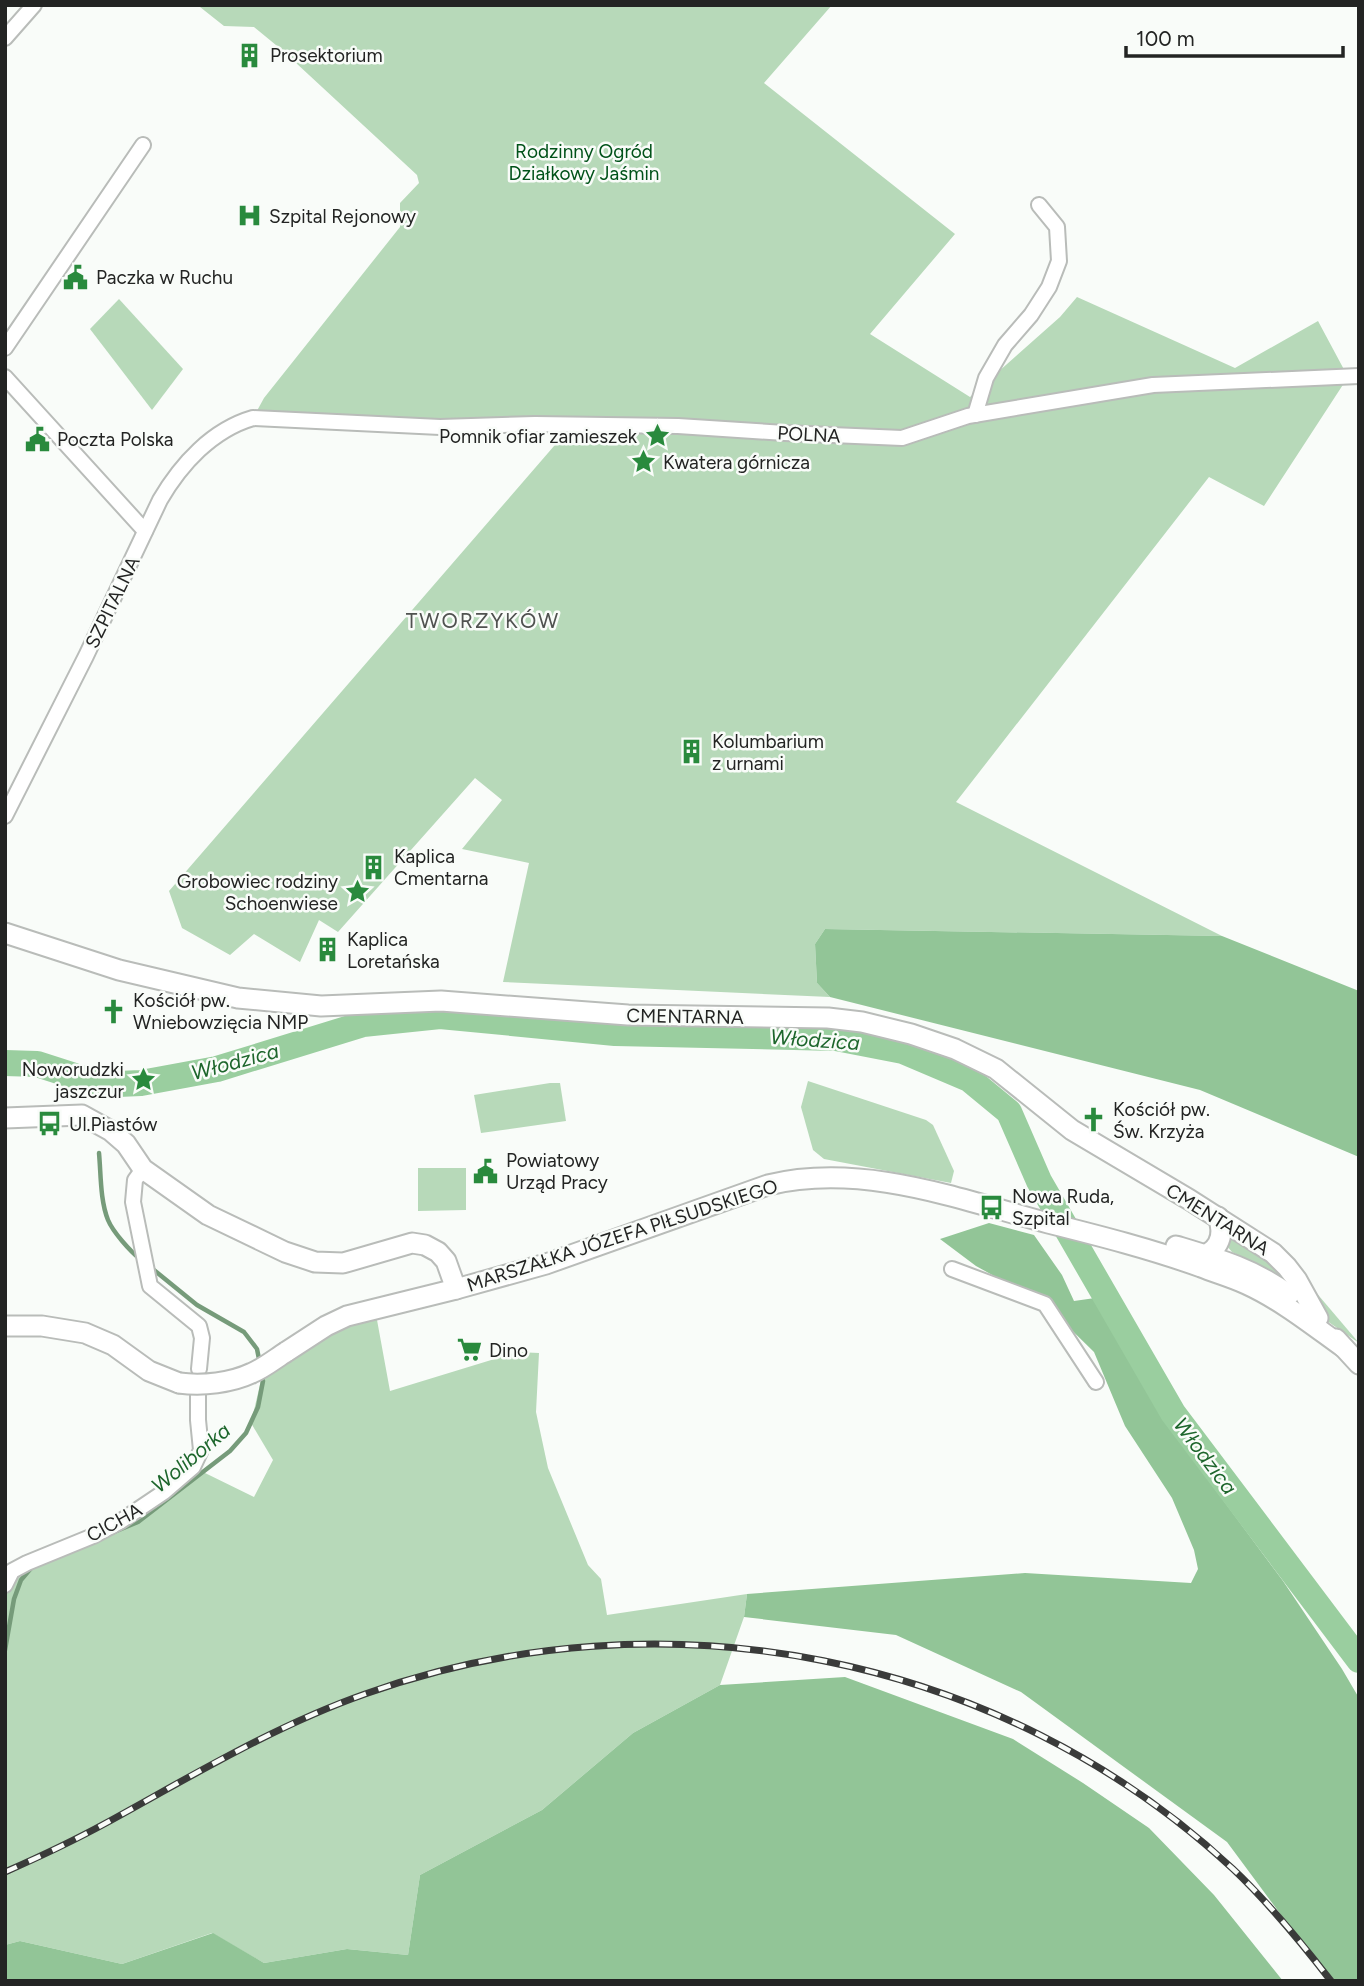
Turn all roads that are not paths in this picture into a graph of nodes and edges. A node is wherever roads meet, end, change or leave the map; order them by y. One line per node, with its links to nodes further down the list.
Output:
1 (34, 5): 2 (street)
2 (5, 38)
3 (143, 145): 5 (street)
4 (1039, 205): 8 (street)
5 (5, 348)
6 (1359, 376): 8 (street, POLNA)
7 (5, 377): 10 (street)
8 (975, 415): 9 (street, POLNA)
9 (253, 418): 10 (street, SZPITALNA)
10 (145, 531): 11 (street, SZPITALNA)
11 (5, 816)
12 (5, 933): 15 (street, CMENTARNA)
13 (5, 1118): 14 (street)
14 (148, 1172): 20 (street); 26 (street, CICHA)
15 (1218, 1217): 18 (street); 21 (street, CMENTARNA)
16 (1111, 1239): 17 (street); 18 (street); 20 (street, MARSZAŁKA JÓZEFA PIŁSUDSKIEGO)
17 (1145, 1248): 18 (street); 23 (street)
18 (1206, 1255): 21 (street)
19 (953, 1269): 25 (street)
20 (456, 1289): 22 (street, MARSZAŁKA JÓZEFA PIŁSUDSKIEGO, bridge)
21 (1318, 1318): 23 (street)
22 (10, 1323)
23 (1343, 1347): 24 (street)
24 (1359, 1364)
25 (1096, 1382)
26 (5, 1585)

